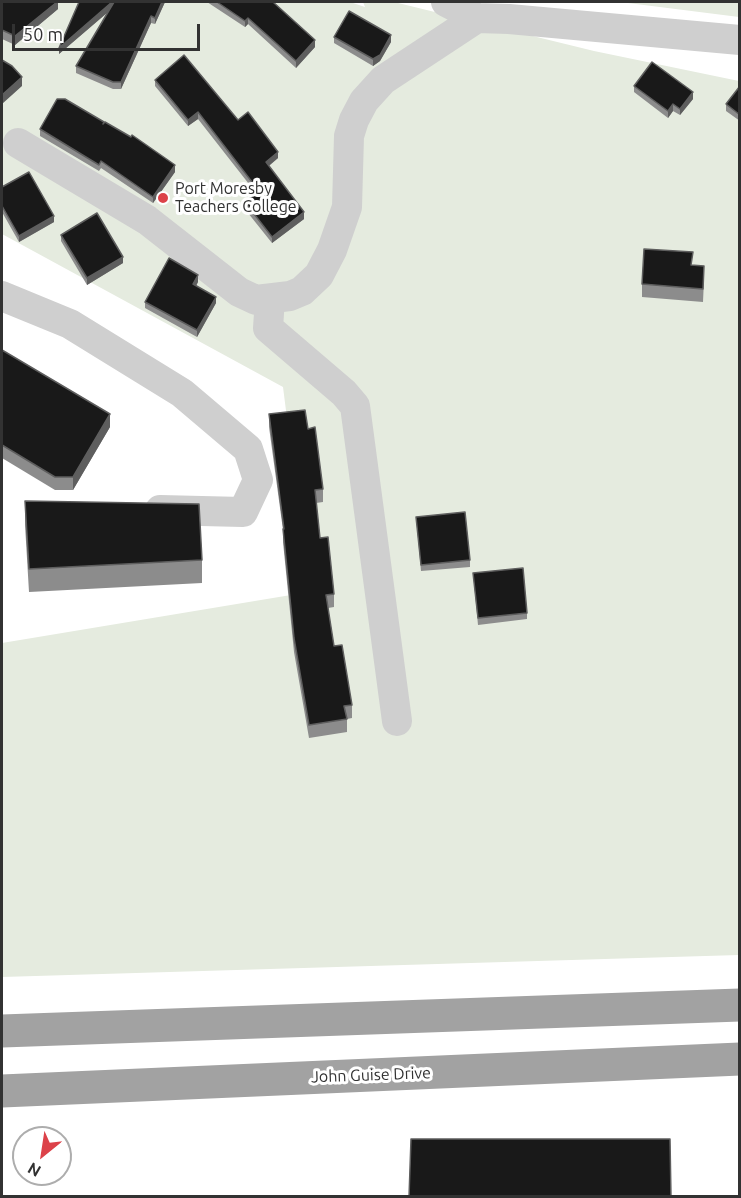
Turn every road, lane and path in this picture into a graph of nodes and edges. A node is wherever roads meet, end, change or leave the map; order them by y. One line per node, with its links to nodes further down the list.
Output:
1 (446, 2): 2 (street)
2 (477, 18): 3 (street); 6 (street)
3 (740, 40)
4 (18, 143): 6 (street)
5 (2, 296): 7 (street)
6 (270, 299): 8 (street)
7 (138, 509)
8 (397, 721)
9 (740, 1005): 10 (highway)
10 (2, 1031)
11 (740, 1059): 12 (highway, John Guise Drive)
12 (2, 1090)

